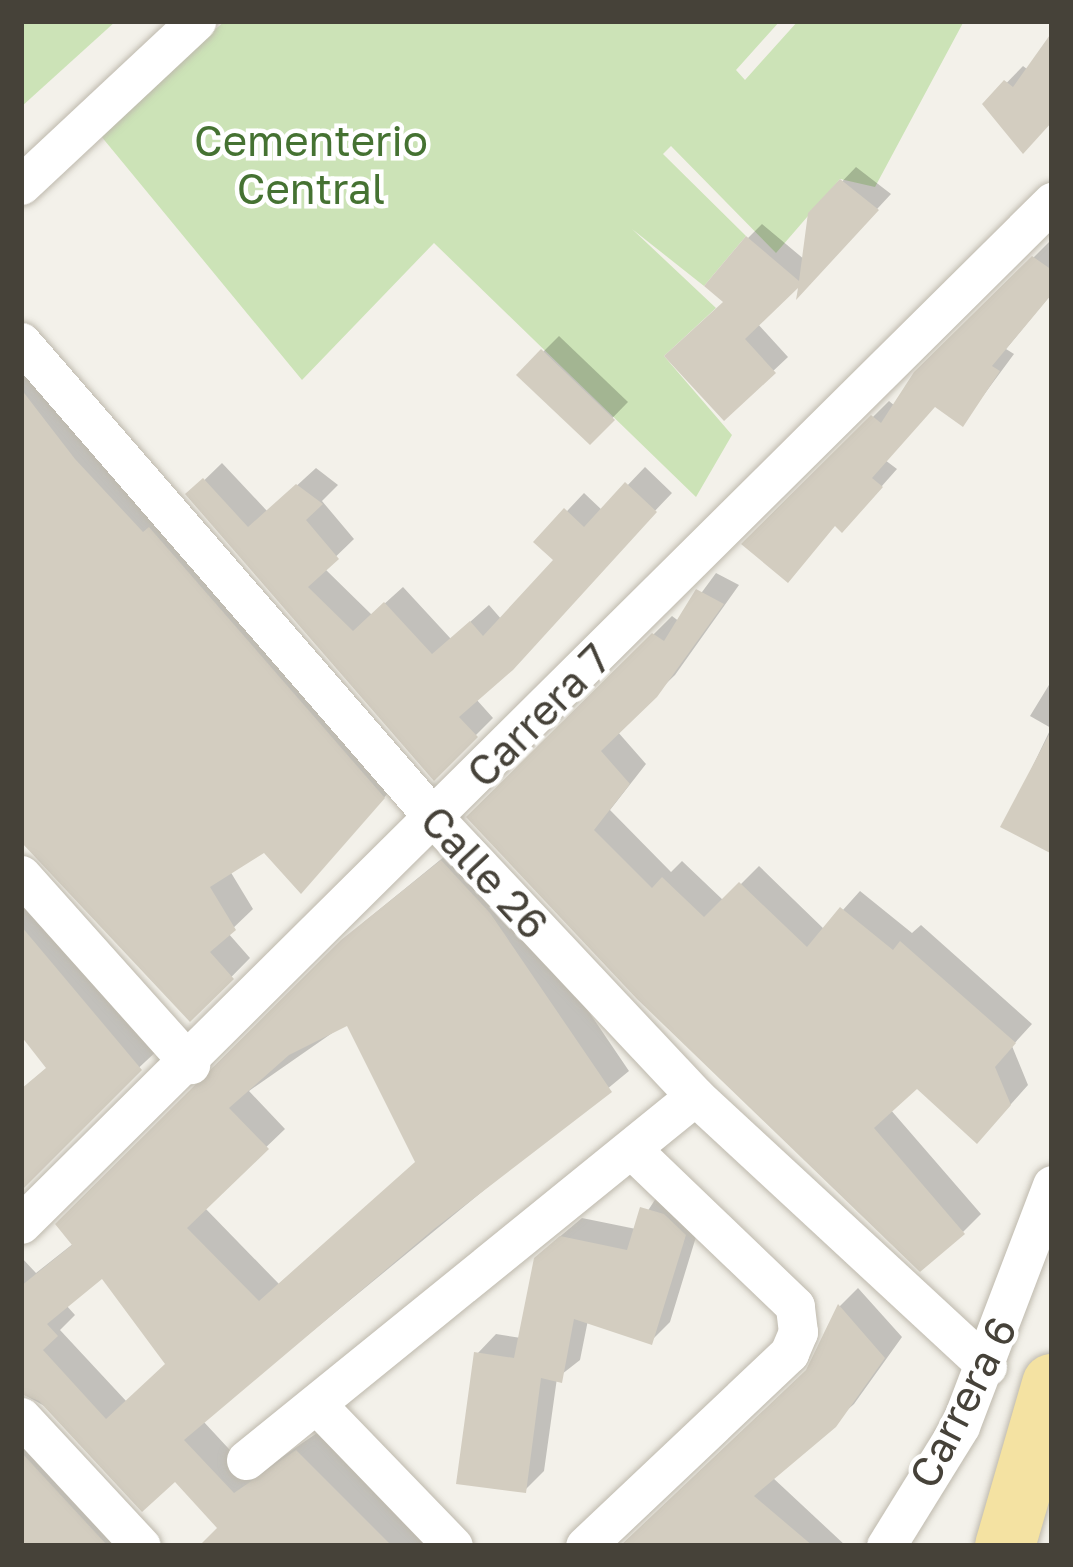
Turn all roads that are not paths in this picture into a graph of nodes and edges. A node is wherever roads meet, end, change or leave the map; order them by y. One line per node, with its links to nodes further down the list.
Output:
1 (196, 21): 2 (street)
2 (21, 184)
3 (1052, 202): 5 (street, Carrera 7)
4 (21, 342): 5 (street, Calle 26)
5 (434, 818): 7 (street, Carrera 7); 8 (street, Calle 26)
6 (21, 874): 7 (street)
7 (190, 1064): 11 (street, Carrera 7)
8 (695, 1096): 9 (street); 12 (street, Calle 26)
9 (631, 1149): 14 (street); 19 (street)
10 (1052, 1185): 12 (street, Carrera 6)
11 (21, 1224)
12 (987, 1366): 20 (street, Carrera 6)
13 (1052, 1384): 21 (main road)
14 (316, 1404): 16 (street); 18 (street)
15 (21, 1417): 17 (street)
16 (246, 1460)
17 (141, 1546)
18 (453, 1546)
19 (585, 1546)
20 (886, 1546)
21 (1005, 1546)

